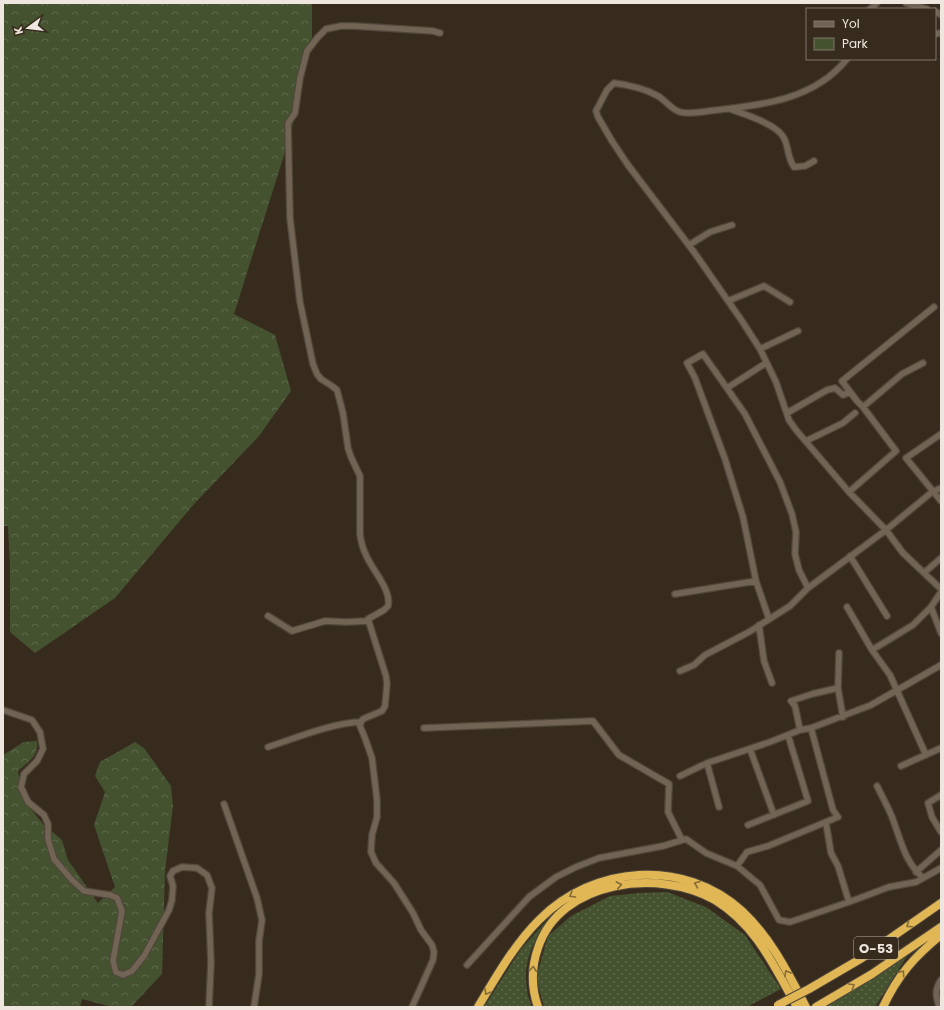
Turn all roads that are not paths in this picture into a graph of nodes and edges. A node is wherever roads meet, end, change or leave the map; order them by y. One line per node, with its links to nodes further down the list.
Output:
1 (906, 3): 2 (street)
2 (924, 8)
3 (440, 33): 39 (street)
4 (846, 60): 5 (street)
5 (730, 108): 6 (street); 8 (street)
6 (814, 161)
7 (732, 225): 8 (street)
8 (689, 245): 9 (street)
9 (728, 300): 10 (street); 13 (street)
10 (790, 302)
11 (934, 307): 17 (street)
12 (798, 331): 13 (street)
13 (760, 349): 14 (street)
14 (766, 363): 16 (street); 19 (street)
15 (923, 363): 18 (street)
16 (727, 388): 31 (street); 32 (street)
17 (850, 392): 18 (street); 19 (street)
18 (863, 407): 24 (street)
19 (787, 413): 22 (street)
20 (855, 413): 22 (street)
21 (941, 434): 25 (street)
22 (806, 441): 24 (street)
23 (941, 488): 25 (street)
24 (849, 492): 27 (street)
25 (932, 492): 26 (street); 27 (street)
26 (941, 501)
27 (886, 530): 28 (street); 30 (street)
28 (850, 556): 32 (street); 38 (street)
29 (941, 558): 30 (street)
30 (924, 573): 33 (street)
31 (756, 581): 34 (street); 40 (street)
32 (808, 588): 40 (street)
33 (941, 590): 36 (street)
34 (675, 594)
35 (847, 607): 43 (street)
36 (931, 607): 42 (street); 43 (street)
37 (268, 616): 39 (street)
38 (887, 616)
39 (368, 619): 52 (street)
40 (769, 619): 41 (street)
41 (759, 626): 46 (street); 47 (street)
42 (941, 633)
43 (872, 650): 49 (street)
44 (839, 653): 48 (street)
45 (941, 665): 49 (street)
46 (680, 671)
47 (772, 683)
48 (838, 688): 51 (street); 55 (street)
49 (898, 690): 51 (street); 60 (street)
50 (3, 710): 86 (street)
51 (843, 716): 54 (street)
52 (361, 722): 57 (street); 88 (street)
53 (424, 728): 72 (street)
54 (811, 728): 55 (street); 69 (street)
55 (800, 730): 56 (street)
56 (788, 735): 59 (street); 68 (street)
57 (268, 747)
58 (941, 748): 60 (street)
59 (750, 749): 61 (street); 68 (street)
60 (926, 754): 62 (street)
61 (707, 763): 63 (street); 67 (street)
62 (901, 766)
63 (680, 776)
64 (877, 786): 76 (street)
65 (941, 795): 71 (street)
66 (224, 804): 87 (street)
67 (719, 807)
68 (774, 815): 70 (street)
69 (826, 822): 74 (street); 78 (street)
70 (748, 825)
71 (941, 832)
72 (682, 840): 74 (street); 82 (street)
73 (941, 850): 76 (street)
74 (737, 866): 78 (street)
75 (941, 868): 77 (street)
76 (916, 872): 77 (street)
77 (923, 878): 78 (street)
78 (850, 902)
79 (941, 903): 84 (highway, O-53, one-way to 84, bridge)
80 (941, 927): 85 (highway, O-53, one-way to 80)
81 (941, 935): 93 (highway, one-way to 81)
82 (467, 965)
83 (941, 980): 94 (street)
84 (777, 1006)
85 (817, 1006)
86 (209, 1007)
87 (254, 1007)
88 (412, 1007)
89 (478, 1007): 92 (highway, one-way to 89)
90 (538, 1007): 91 (highway, one-way to 91)
91 (797, 1007)
92 (806, 1007)
93 (883, 1007)
94 (939, 1007)

